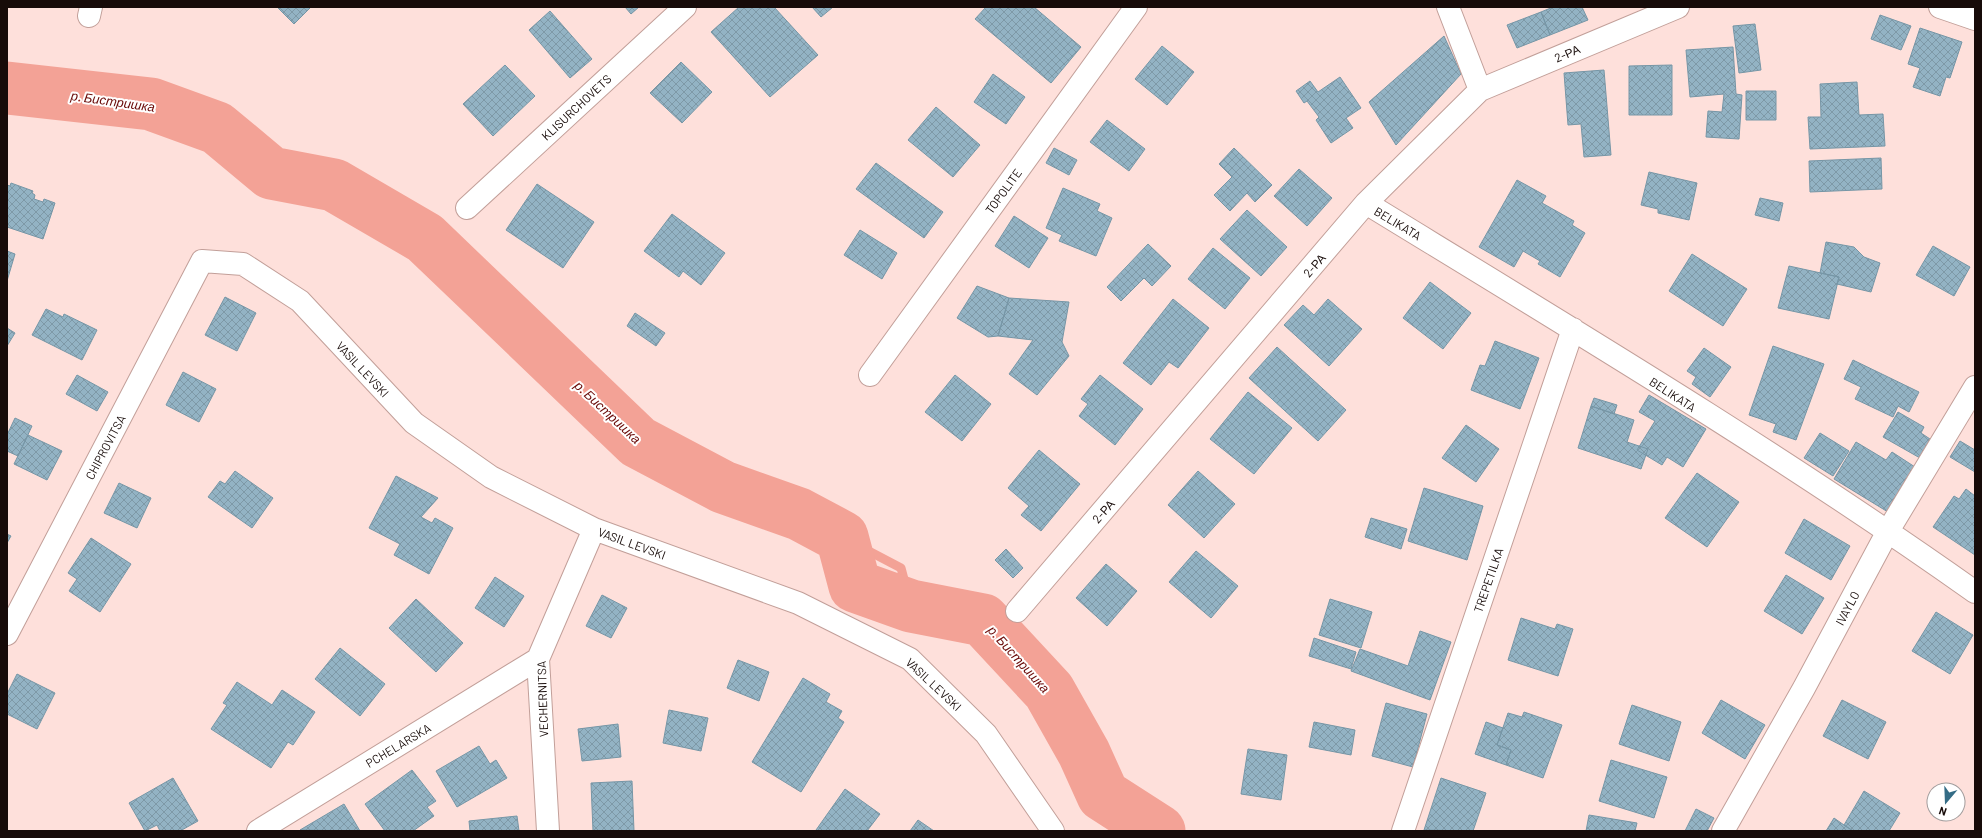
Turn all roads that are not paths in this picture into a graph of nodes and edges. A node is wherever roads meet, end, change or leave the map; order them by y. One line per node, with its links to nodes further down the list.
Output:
1 (685, 7): 9 (street, KLISURCHOVETS)
2 (1136, 7): 12 (street, TOPOLITE)
3 (1448, 7): 7 (street)
4 (1678, 7): 7 (street, 2-РА)
5 (1940, 7): 6 (street)
6 (1975, 19)
7 (1480, 90): 8 (street, 2-РА)
8 (1366, 203): 11 (street, BELIKATA); 17 (street, 2-РА)
9 (467, 208)
10 (202, 261): 14 (street, VASIL LEVSKI); 18 (street, CHIPROVITSA)
11 (1573, 329): 15 (street, BELIKATA); 23 (street, TREPETILKA)
12 (870, 375)
13 (1975, 387): 15 (street, IVAYLO)
14 (594, 529): 19 (street, VECHERNITSA); 22 (street, VASIL LEVSKI)
15 (1888, 531): 16 (street, BELIKATA); 24 (street, IVAYLO)
16 (1975, 592)
17 (1017, 611)
18 (7, 634)
19 (538, 659): 20 (street, PCHELARSKA); 21 (street, VECHERNITSA)
20 (258, 831)
21 (548, 831)
22 (1053, 831)
23 (1403, 831)
24 (1723, 831)

